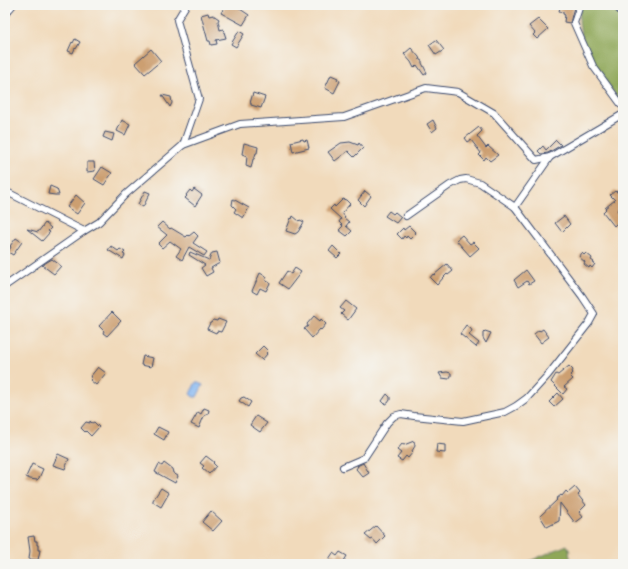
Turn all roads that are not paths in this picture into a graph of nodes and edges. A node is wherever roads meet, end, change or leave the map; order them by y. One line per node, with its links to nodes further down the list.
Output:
1 (11, 5): 5 (main road)
2 (186, 5): 9 (street)
3 (580, 5): 7 (street)
4 (616, 5): 6 (main road)
5 (5, 12)
6 (623, 12)
7 (623, 107)
8 (623, 114): 10 (street)
9 (183, 145): 10 (street); 14 (street)
10 (550, 158): 12 (street)
11 (5, 192): 14 (street)
12 (515, 207): 13 (street); 16 (street)
13 (406, 216)
14 (84, 231): 15 (street)
15 (5, 286)
16 (343, 467)

